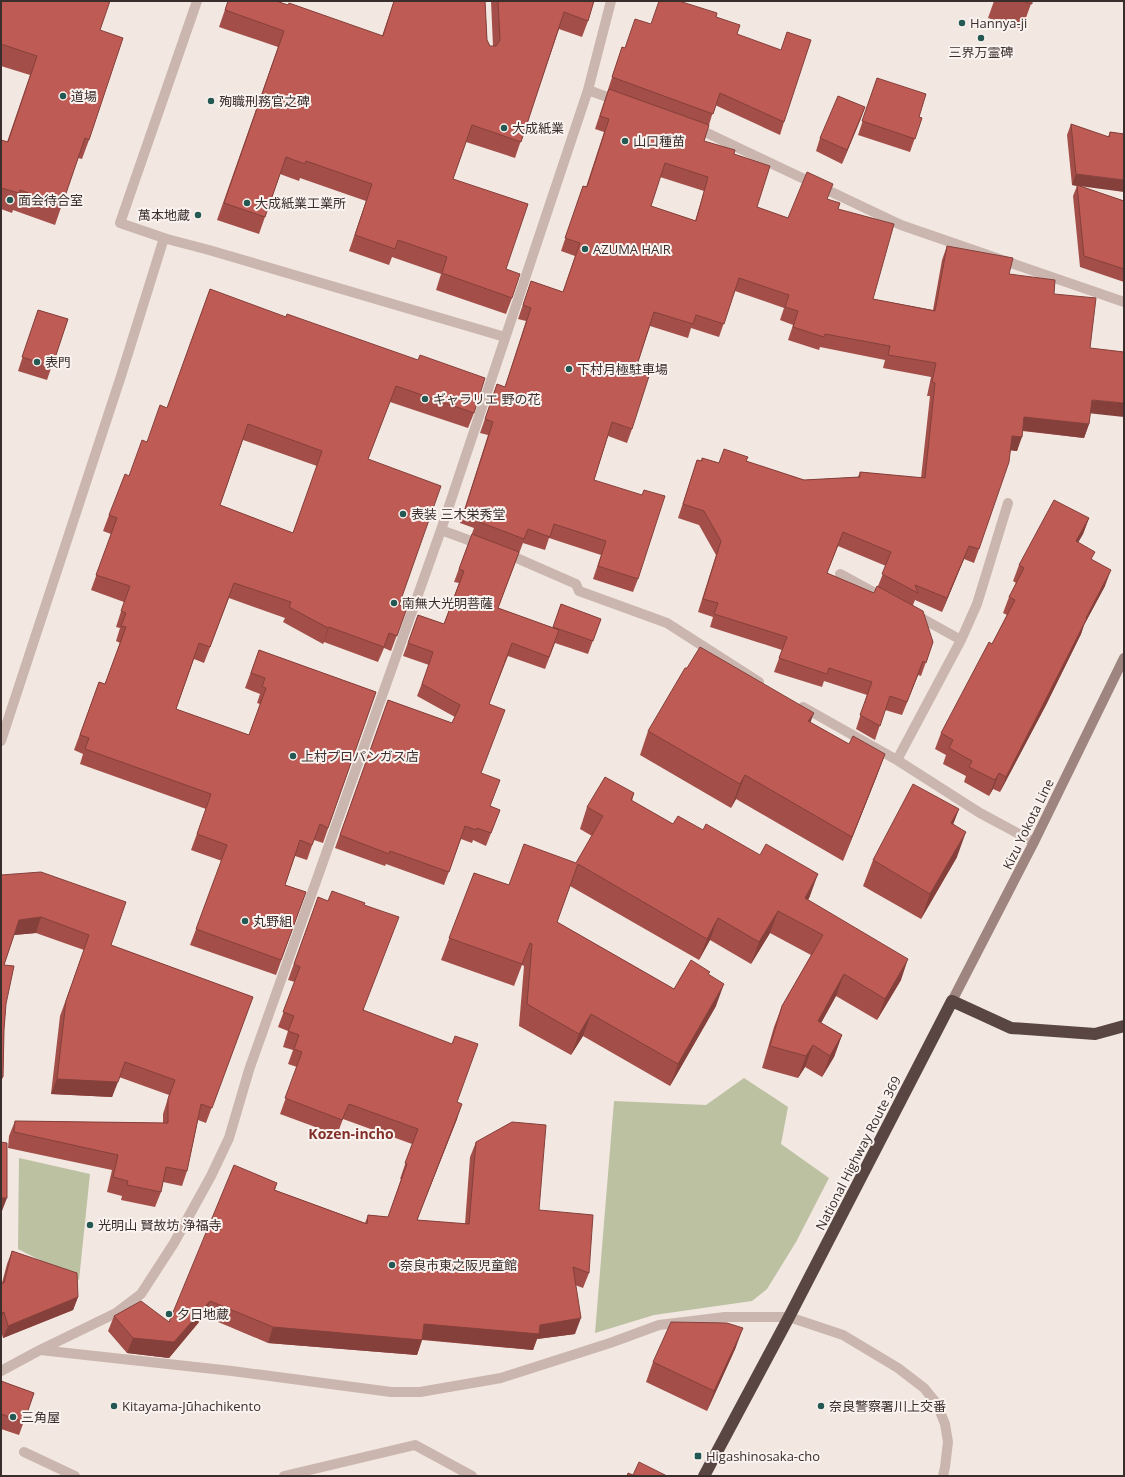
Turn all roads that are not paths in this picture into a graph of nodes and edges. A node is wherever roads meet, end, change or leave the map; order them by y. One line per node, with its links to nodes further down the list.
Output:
1 (197, 1): 6 (street)
2 (611, 1): 3 (street)
3 (588, 90): 4 (street); 8 (street)
4 (631, 106)
5 (680, 124): 7 (street)
6 (164, 238): 8 (street); 18 (street)
7 (1124, 302)
8 (505, 337): 10 (street)
9 (1008, 503): 14 (street)
10 (441, 530): 16 (street); 24 (street)
11 (840, 574): 12 (street)
12 (894, 603)
13 (908, 610): 14 (street)
14 (961, 640): 19 (street)
15 (1124, 658): 20 (main road, Kizu Yokota Line)
16 (767, 686)
17 (794, 702): 19 (street)
18 (1, 741)
19 (897, 760): 20 (street)
20 (1034, 842): 21 (main road, Kizu Yokota Line)
21 (952, 1001): 22 (highway); 23 (highway, National Highway Route 369)
22 (1124, 1026)
23 (789, 1317): 24 (street); 30 (highway, National Highway Route 369); 31 (street)
24 (40, 1350): 25 (street)
25 (1, 1371)
26 (24, 1452): 27 (street)
27 (75, 1476)
28 (284, 1476): 29 (street)
29 (472, 1476)
30 (704, 1476)
31 (943, 1476)

